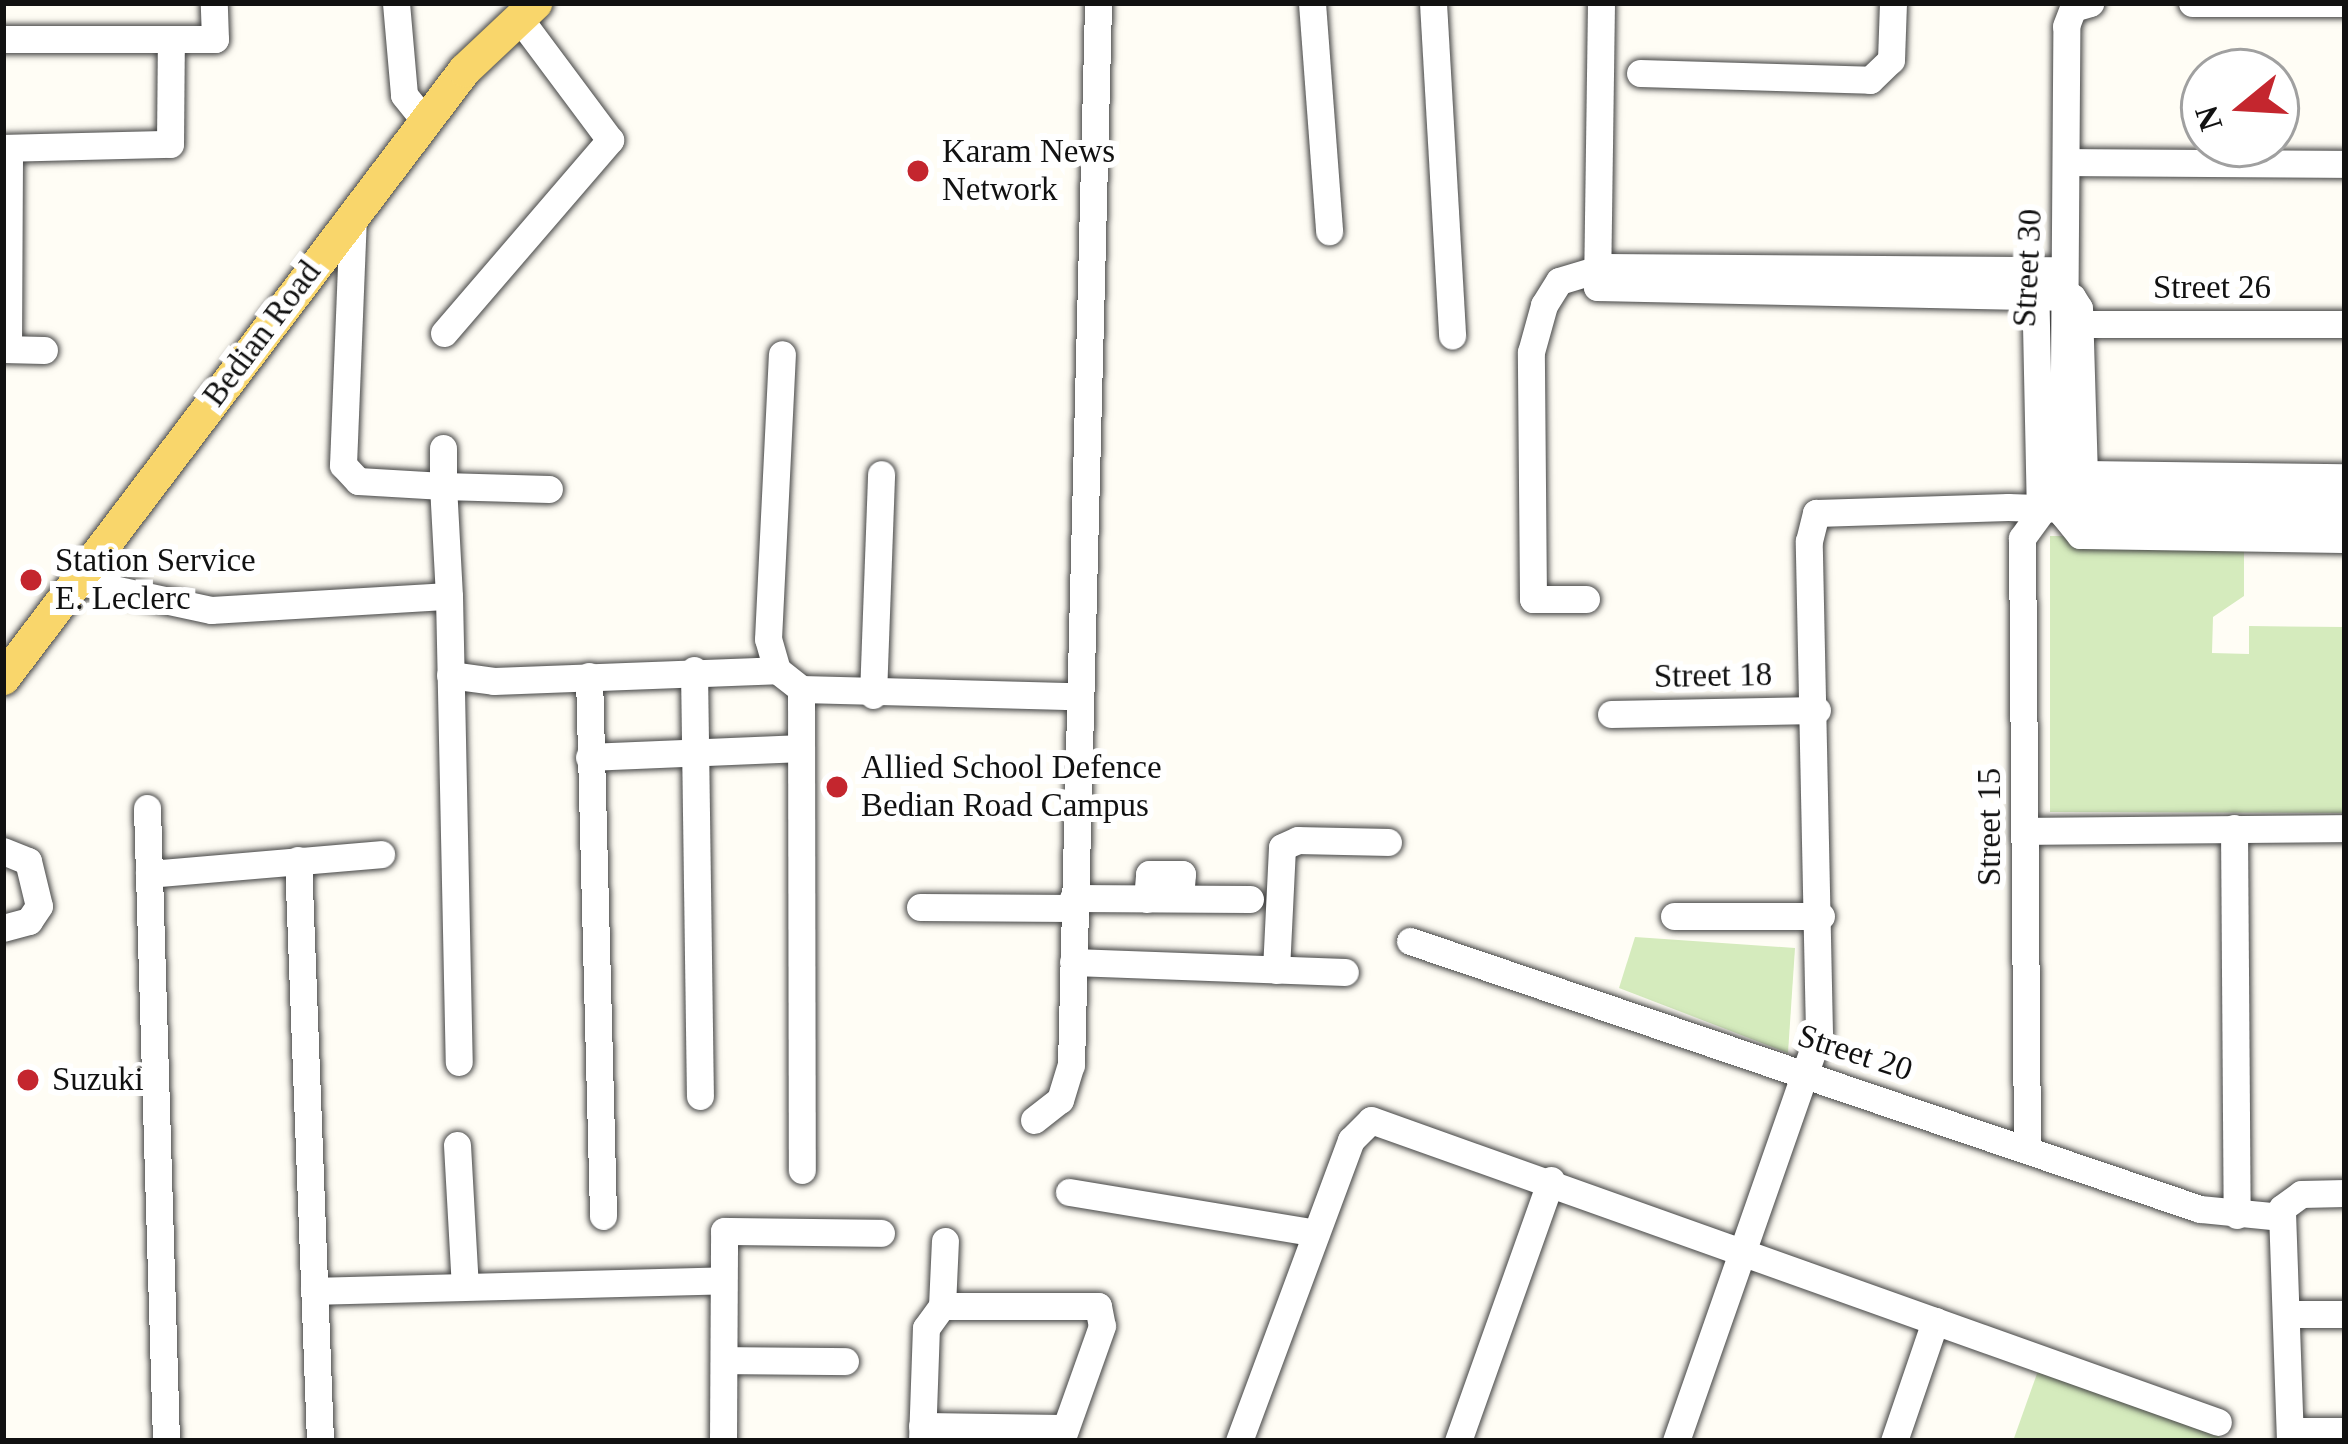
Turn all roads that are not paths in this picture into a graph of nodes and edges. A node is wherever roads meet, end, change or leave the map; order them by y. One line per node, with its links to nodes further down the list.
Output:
1 (214, 3): 13 (street)
2 (396, 3): 15 (street)
3 (1098, 3): 51 (street)
4 (1312, 3): 20 (street)
5 (1433, 3): 27 (street)
6 (1600, 3): 21 (street)
7 (1893, 3): 14 (street)
8 (2192, 3): 9 (street)
9 (2345, 4)
10 (527, 10): 15 (main road, Bedian Road); 26 (street)
11 (2068, 11): 17 (street, Street 30)
12 (3, 39): 13 (street)
13 (171, 39): 16 (street)
14 (1640, 73)
15 (425, 121): 19 (main road, Bedian Road)
16 (6, 148): 28 (street)
17 (2069, 162): 18 (street); 22 (street, Street 30)
18 (2345, 164)
19 (353, 215): 35 (street); 41 (main road, Bedian Road)
20 (1328, 231)
21 (1594, 276): 22 (street); 43 (street)
22 (2042, 288): 23 (street); 24 (street); 38 (street, Street 30); 38 (street)
23 (1984, 308)
24 (2079, 324): 25 (street, Street 26); 32 (street)
25 (2345, 324)
26 (444, 333)
27 (1453, 335)
28 (5, 349): 29 (street)
29 (44, 350)
30 (782, 355): 45 (street)
31 (443, 448): 35 (street)
32 (2084, 473): 34 (street); 38 (street)
33 (881, 474): 50 (street)
34 (2345, 477)
35 (443, 486): 36 (street); 42 (street)
36 (549, 489)
37 (2345, 497): 38 (street)
38 (2051, 504): 39 (street); 40 (street); 52 (street); 60 (street, Street 15)
39 (2345, 518)
40 (2345, 539)
41 (76, 581): 42 (street); 48 (main road, Bedian Road)
42 (449, 596): 46 (street)
43 (1586, 598)
44 (694, 670): 45 (street); 47 (street); 55 (street)
45 (777, 670): 49 (street)
46 (450, 675): 47 (street); 76 (street)
47 (589, 676): 56 (street)
48 (3, 678)
49 (801, 689): 50 (street); 54 (street)
50 (873, 695): 51 (street)
51 (1075, 696): 67 (street)
52 (1816, 710): 53 (street, Street 18); 70 (street)
53 (1611, 713)
54 (801, 748): 55 (street); 82 (street)
55 (695, 752): 56 (street); 78 (street)
56 (589, 757): 87 (street)
57 (147, 808): 65 (street)
58 (2234, 828): 59 (street); 60 (street); 86 (street)
59 (2345, 828)
60 (2027, 831): 81 (street, Street 15)
61 (1388, 842): 74 (street)
62 (3, 851): 71 (street)
63 (381, 854): 64 (street)
64 (298, 860): 65 (street); 95 (street)
65 (149, 874): 107 (street)
66 (1250, 899): 67 (street)
67 (1072, 903): 68 (street); 73 (street)
68 (920, 907)
69 (1673, 916): 70 (street)
70 (1820, 916): 77 (street)
71 (3, 928)
72 (1410, 941): 77 (street, Street 20)
73 (1072, 962): 74 (street); 79 (street)
74 (1276, 970): 75 (street)
75 (1345, 972)
76 (459, 1062)
77 (1807, 1075): 81 (street, Street 20); 92 (street)
78 (700, 1096)
79 (1034, 1120)
80 (457, 1145): 94 (street)
81 (2027, 1146): 86 (street, Street 20)
82 (802, 1170)
83 (1550, 1180): 90 (street); 92 (street); 111 (street)
84 (1069, 1192): 90 (street)
85 (2345, 1193): 88 (street)
86 (2237, 1215): 88 (street, Street 20)
87 (603, 1216)
88 (2281, 1217): 98 (street)
89 (881, 1233): 93 (street)
90 (1316, 1233): 110 (street)
91 (945, 1240): 96 (street)
92 (1745, 1250): 99 (street); 112 (street)
93 (723, 1280): 94 (street); 100 (street)
94 (465, 1286): 95 (street)
95 (314, 1291): 108 (street)
96 (942, 1306): 104 (street); 105 (street)
97 (2345, 1314): 98 (street)
98 (2287, 1315): 106 (street)
99 (1935, 1321): 102 (street); 113 (street)
100 (726, 1360): 101 (street); 109 (street)
101 (845, 1361)
102 (2218, 1422)
103 (2345, 1431): 106 (street)
104 (922, 1433): 105 (street)
105 (1063, 1434)
106 (2290, 1436)
107 (166, 1441)
108 (320, 1441)
109 (723, 1441)
110 (1239, 1441)
111 (1458, 1441)
112 (1676, 1441)
113 (1894, 1441)

